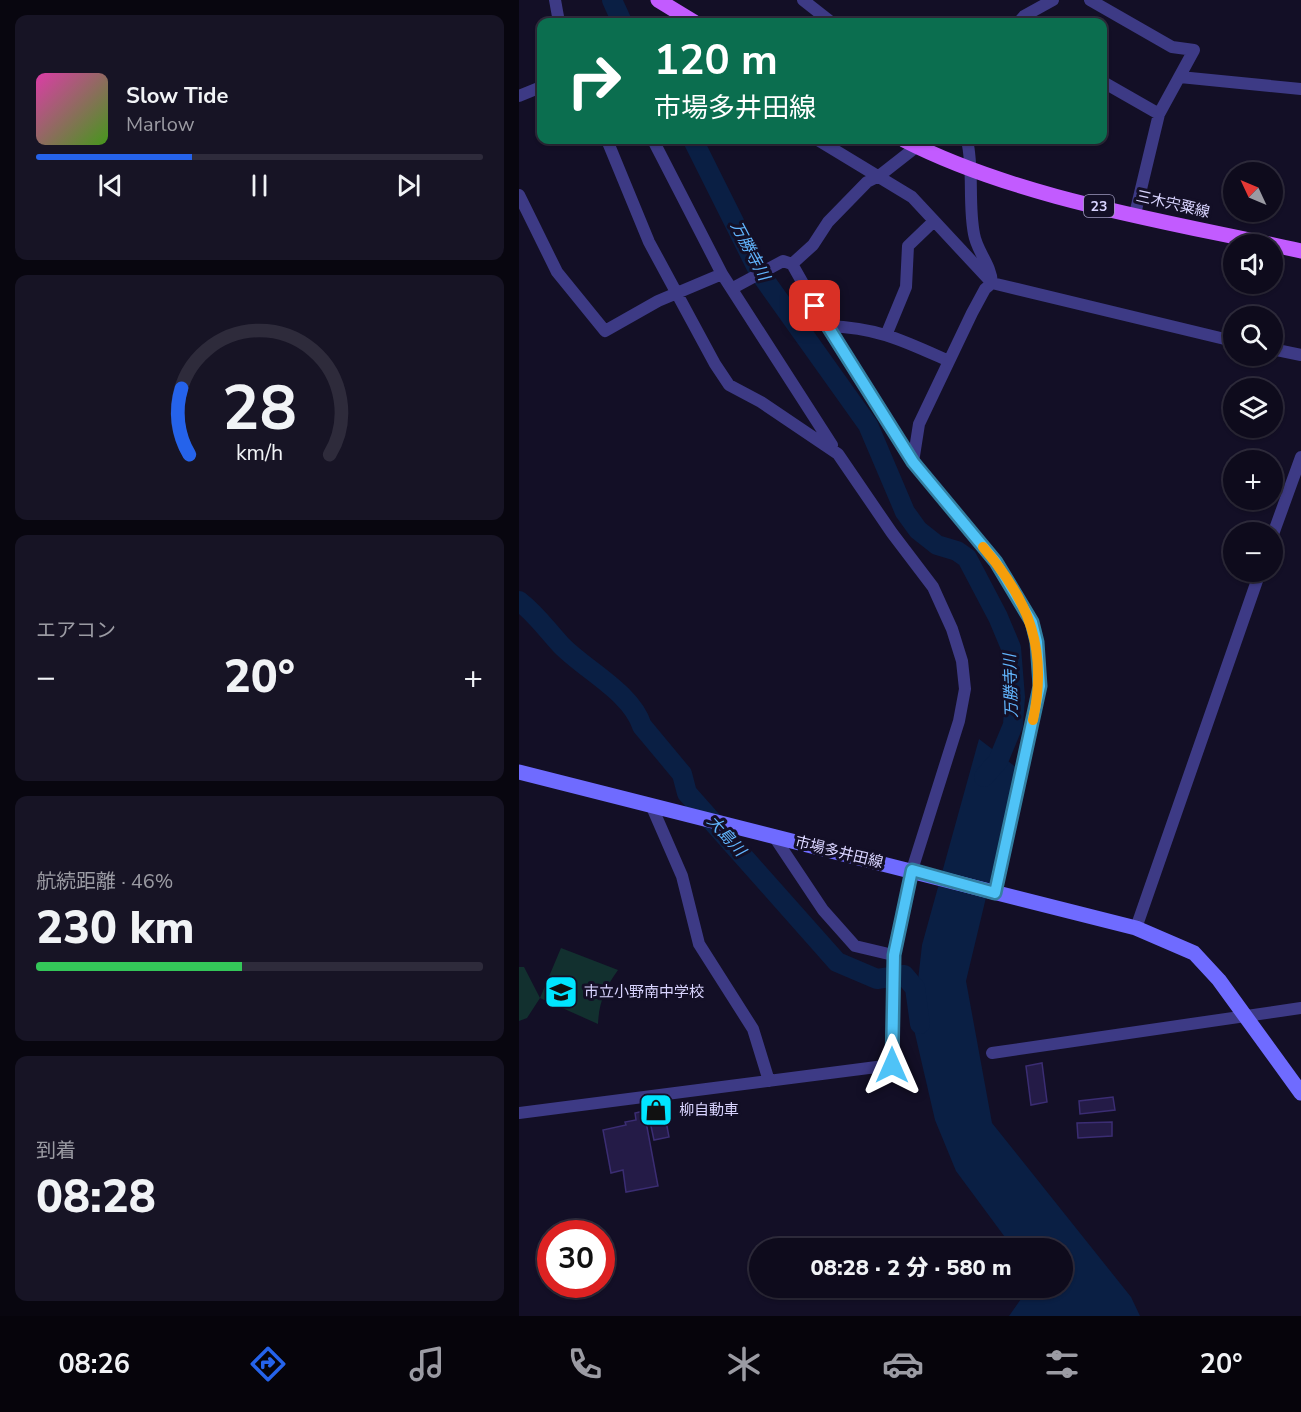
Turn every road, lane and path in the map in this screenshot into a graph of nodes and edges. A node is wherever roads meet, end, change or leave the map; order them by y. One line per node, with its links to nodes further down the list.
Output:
1 (555, 0): 6 (street)
2 (658, 0): 7 (main road)
3 (803, 0): 8 (street)
4 (1053, 0): 9 (street)
5 (1090, 0): 10 (street)
6 (558, 18)
7 (686, 18)
8 (826, 18)
9 (1022, 18)
10 (1180, 77): 12 (street); 15 (street)
11 (1107, 84): 15 (street)
12 (1301, 88)
13 (537, 89): 14 (street)
14 (519, 96)
15 (1159, 114): 25 (street)
16 (609, 144): 32 (street)
17 (655, 144): 29 (street)
18 (825, 144): 23 (street)
19 (913, 144): 23 (street)
20 (919, 144): 22 (main road, 三木宍粟線 / 23)
21 (967, 144): 22 (street)
22 (970, 168): 25 (main road, 三木宍粟線 / 23); 30 (street)
23 (879, 176): 26 (street); 28 (street)
24 (519, 195): 32 (street)
25 (1135, 213): 27 (main road, 三木宍粟線 / 23)
26 (934, 221): 30 (street); 34 (street)
27 (1301, 251)
28 (787, 262): 31 (street); 33 (street)
29 (722, 274): 31 (street); 32 (street)
30 (992, 283): 35 (street); 38 (street)
31 (733, 288): 39 (street)
32 (676, 294): 39 (street)
33 (827, 326): 34 (street); 41 (street)
34 (887, 333): 38 (street)
35 (1223, 339)
36 (1283, 351): 37 (street)
37 (1301, 355)
38 (949, 361): 41 (street)
39 (838, 454): 47 (street)
40 (1301, 457): 42 (street)
41 (913, 462): 48 (street)
42 (1277, 522)
43 (1257, 582): 49 (street)
44 (519, 772): 45 (main road, 市場多井田線)
45 (652, 807): 46 (main road, 市場多井田線); 54 (street)
46 (773, 835): 47 (main road, 市場多井田線); 50 (street)
47 (916, 871): 48 (main road, 市場多井田線); 50 (street)
48 (990, 892): 49 (main road, 市場多井田線)
49 (1136, 928): 52 (main road, 市場多井田線)
50 (894, 955): 54 (street)
51 (1301, 1008): 52 (street)
52 (1244, 1015): 53 (street); 55 (main road, 市場多井田線)
53 (992, 1053)
54 (769, 1081): 56 (street)
55 (1301, 1093)
56 (519, 1113)

